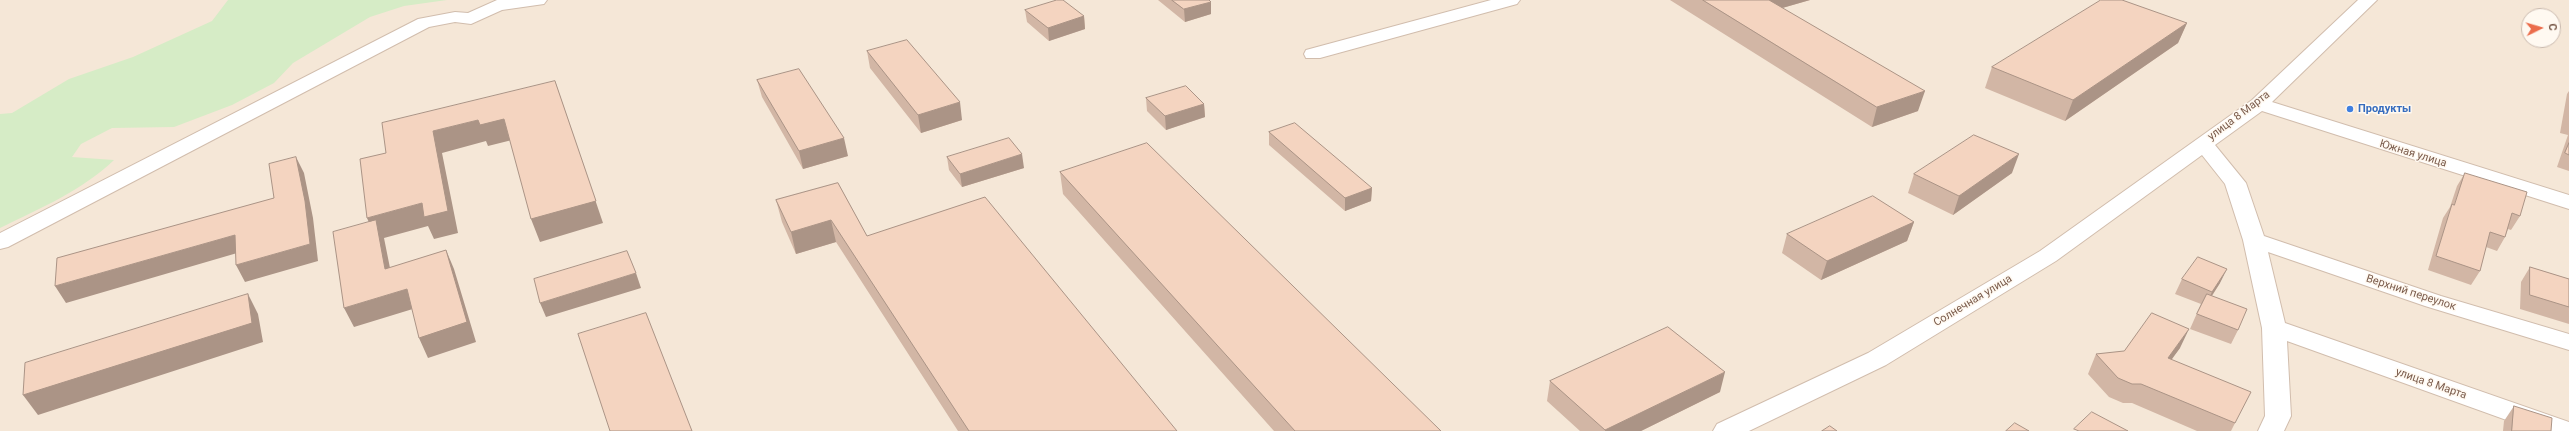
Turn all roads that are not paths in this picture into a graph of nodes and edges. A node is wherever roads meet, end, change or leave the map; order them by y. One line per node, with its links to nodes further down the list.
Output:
1 (538, 0): 9 (street)
2 (1511, 0): 4 (street)
3 (2368, 0): 5 (street, улица 8 Марта)
4 (1313, 54)
5 (2259, 104): 6 (street, улица 8 Марта); 7 (street, Южная улица)
6 (2203, 143): 8 (street, улица 8 Марта); 12 (street, Солнечная улица)
7 (2569, 202)
8 (2254, 240): 10 (street, улица 8 Марта); 11 (street, Верхний переулок)
9 (0, 242)
10 (2274, 328): 13 (street, улица 8 Марта); 14 (street, улица 8 Марта)
11 (2569, 342)
12 (1726, 431)
13 (2272, 431)
14 (2565, 431)

